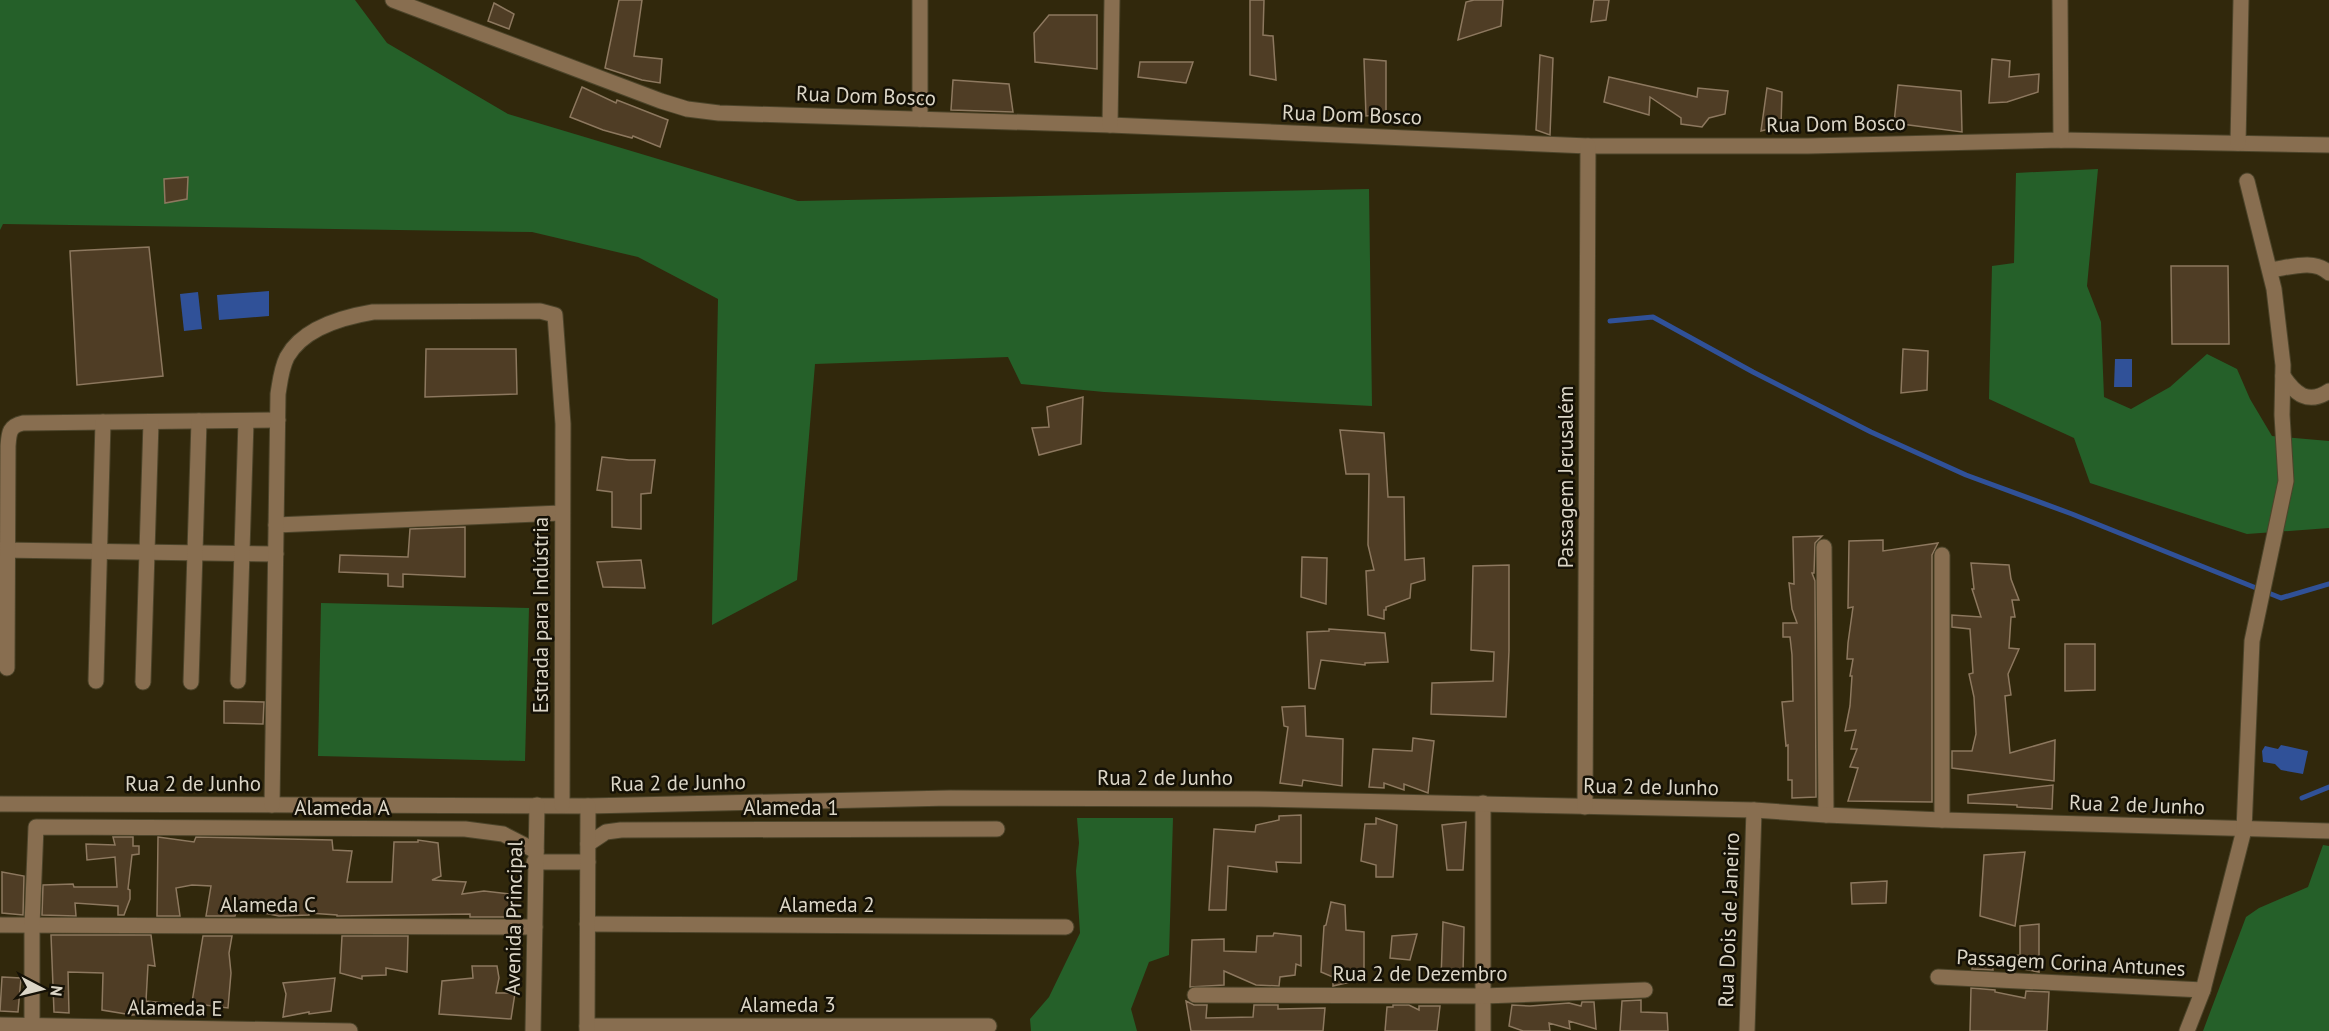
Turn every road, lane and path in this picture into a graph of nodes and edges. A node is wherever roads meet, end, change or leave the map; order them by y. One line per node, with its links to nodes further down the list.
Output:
1 (393, 0): 6 (street, Rua Dom Bosco)
2 (920, 0): 6 (street)
3 (1112, 0): 7 (street)
4 (2060, 0): 8 (street)
5 (2241, 0): 9 (street)
6 (920, 119): 7 (street, Rua Dom Bosco)
7 (1110, 125): 11 (street, Rua Dom Bosco)
8 (2061, 140): 9 (street, Rua Dom Bosco); 11 (street, Rua Dom Bosco)
9 (2238, 143): 10 (street, Rua Dom Bosco)
10 (2329, 145)
11 (1588, 146): 43 (street, Passagem Jerusalém)
12 (2247, 181): 13 (street)
13 (2270, 270): 14 (street); 15 (street)
14 (2329, 273)
15 (2283, 376): 16 (street); 48 (street)
16 (2329, 391)
17 (278, 420): 19 (street); 22 (street, Estrada para Indústria); 23 (street)
18 (199, 421): 19 (street); 21 (street); 28 (street)
19 (246, 421): 29 (street)
20 (103, 422): 21 (street); 25 (street); 26 (street)
21 (151, 422): 27 (street)
22 (561, 513): 23 (street); 41 (street, Estrada para Indústria)
23 (276, 525): 30 (street)
24 (1824, 547): 45 (street)
25 (4, 551): 26 (street); 32 (street)
26 (99, 552): 27 (street); 33 (street)
27 (147, 553): 28 (street); 35 (street)
28 (195, 553): 29 (street); 36 (street)
29 (242, 554): 30 (street); 34 (street)
30 (276, 554): 39 (street)
31 (1942, 555): 46 (street)
32 (7, 668)
33 (96, 681)
34 (238, 681)
35 (143, 682)
36 (191, 682)
37 (1483, 803): 42 (street, Rua 2 de Junho); 43 (street, Rua 2 de Junho); 62 (street)
38 (0, 804): 39 (street, Rua 2 de Junho)
39 (272, 805): 40 (street, Rua 2 de Junho)
40 (537, 805): 41 (street, Rua 2 de Junho); 51 (street, Avenida Principal)
41 (562, 805): 42 (street, Rua 2 de Junho)
42 (588, 806): 50 (street)
43 (1585, 807): 44 (street, Rua 2 de Junho)
44 (1754, 810): 45 (street, Rua 2 de Junho); 70 (street, Rua Dois de Janeiro)
45 (1826, 815): 46 (street, Rua 2 de Junho)
46 (1942, 820): 48 (street, Rua 2 de Junho)
47 (997, 829): 50 (street, Alameda 1)
48 (2244, 830): 49 (street, Rua 2 de Junho); 60 (street)
49 (2329, 831)
50 (588, 844): 52 (street)
51 (535, 857): 52 (street); 55 (street, Alameda A); 56 (street, Avenida Principal)
52 (588, 862): 53 (street)
53 (587, 924): 57 (street, Alameda 2); 66 (street)
54 (0, 925): 55 (street, Alameda C)
55 (32, 925): 56 (street, Alameda C); 65 (street)
56 (535, 927): 68 (street, Avenida Principal)
57 (1066, 927)
58 (1938, 977): 60 (street, Passagem Corina Antunes)
59 (1645, 990): 62 (street, Rua 2 de Dezembro)
60 (2203, 990): 71 (street)
61 (1195, 995): 62 (street, Rua 2 de Dezembro)
62 (1483, 996): 69 (street)
63 (0, 1025): 65 (street, Alameda E)
64 (989, 1026): 66 (street, Alameda 3)
65 (32, 1029): 67 (street, Alameda E)
66 (587, 1029)
67 (350, 1031)
68 (533, 1031)
69 (1483, 1031)
70 (1747, 1031)
71 (2187, 1031)

